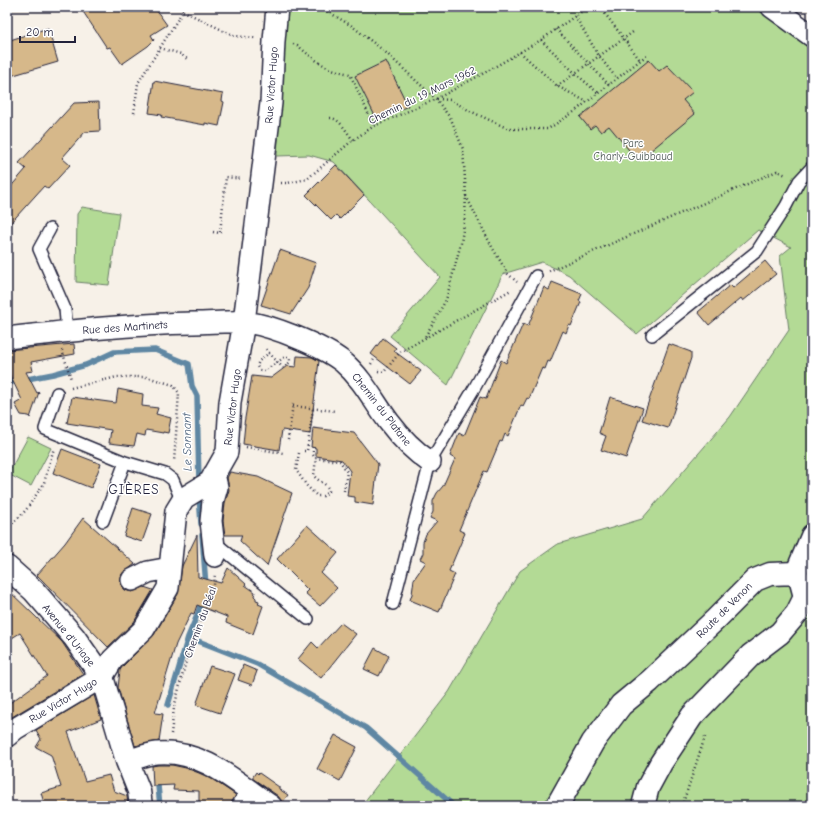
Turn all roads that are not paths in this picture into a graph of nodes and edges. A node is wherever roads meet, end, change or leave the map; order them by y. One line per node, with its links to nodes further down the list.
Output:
1 (277, 7): 7 (street, Rue Victor Hugo)
2 (772, 7): 3 (street)
3 (812, 36)
4 (812, 167): 9 (lane)
5 (50, 229): 8 (lane)
6 (536, 276): 13 (lane)
7 (244, 322): 8 (street, Rue des Martinets); 13 (street, Chemin du Platane); 14 (street, Rue Victor Hugo)
8 (67, 332): 10 (street, Rue des Martinets)
9 (652, 335)
10 (7, 338)
11 (57, 393): 12 (lane)
12 (125, 462): 15 (lane); 16 (lane)
13 (430, 462): 23 (lane)
14 (212, 478): 15 (street, Rue Victor Hugo); 18 (street)
15 (183, 500): 21 (street, Rue Victor Hugo)
16 (103, 521)
17 (812, 535): 20 (street)
18 (214, 548): 24 (lane)
19 (7, 567): 25 (street, Avenue d'Uriage)
20 (796, 574): 31 (street, Route de Venon); 32 (street)
21 (169, 578): 22 (street); 25 (street, Rue Victor Hugo)
22 (132, 580)
23 (393, 604)
24 (308, 619)
25 (102, 677): 26 (street, Rue Victor Hugo); 27 (street, Avenue d'Uriage)
26 (7, 736)
27 (127, 761): 28 (street); 29 (street, Avenue d'Uriage)
28 (242, 798): 30 (street)
29 (142, 806)
30 (271, 806)
31 (557, 806)
32 (643, 806)

